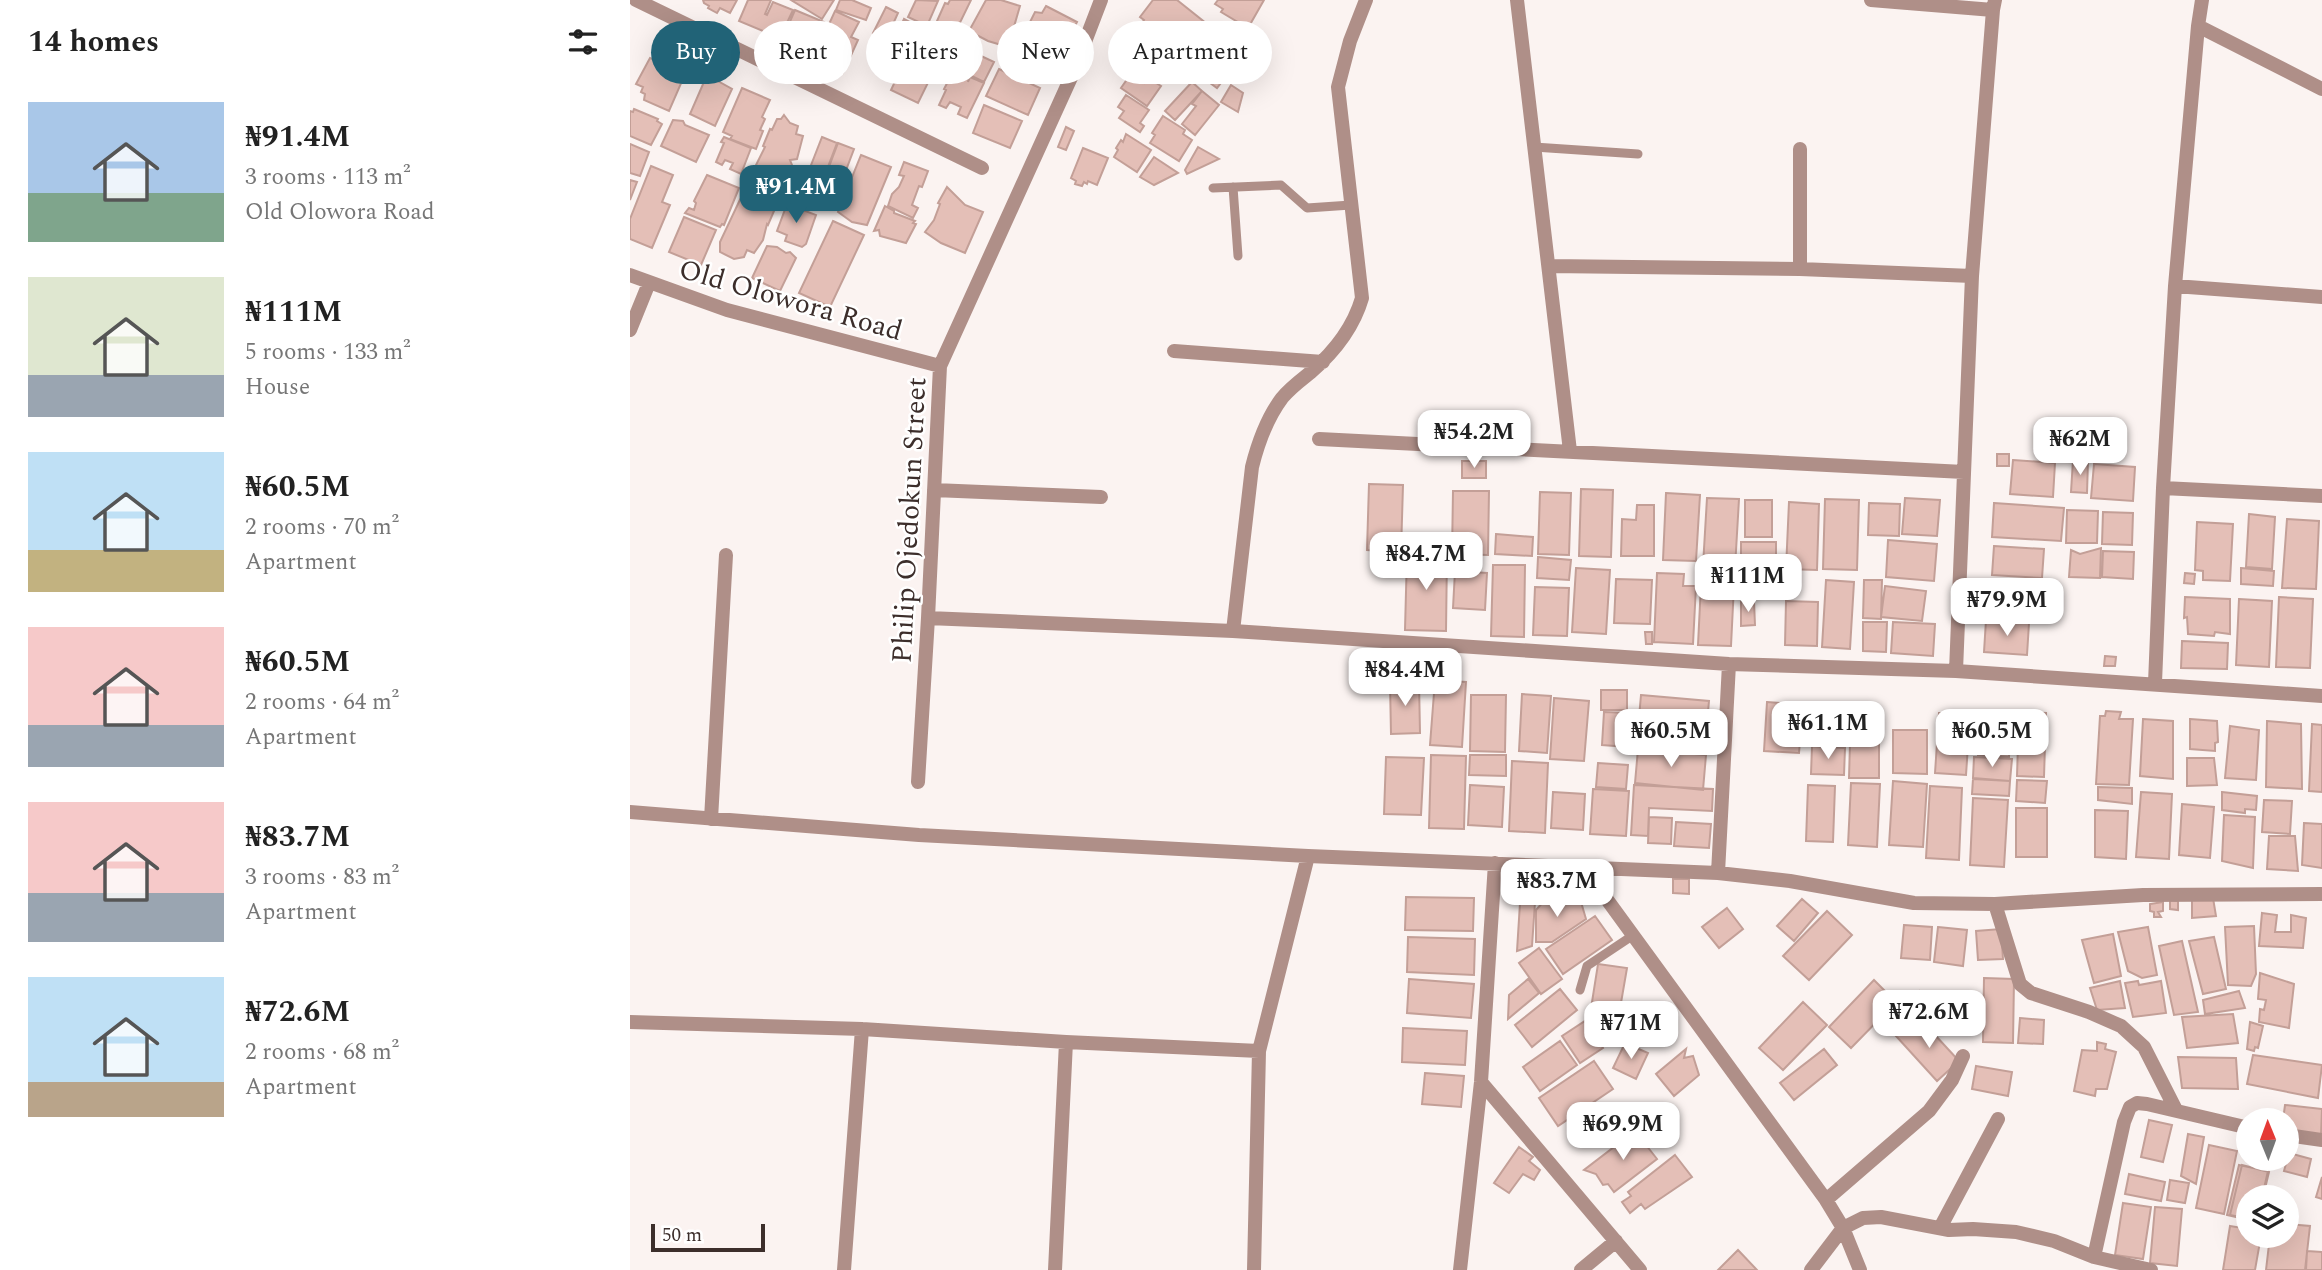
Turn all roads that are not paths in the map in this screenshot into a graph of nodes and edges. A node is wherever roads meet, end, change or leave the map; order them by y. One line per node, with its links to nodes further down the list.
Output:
1 (635, 0): 8 (street); 14 (street)
2 (1101, 0): 29 (street, Philip Ojedokun Street)
3 (1366, 0): 17 (street)
4 (1517, 0): 11 (street)
5 (1871, 0): 7 (street)
6 (2202, 0): 9 (street)
7 (1994, 5): 22 (street)
8 (630, 8)
9 (2197, 26): 10 (street); 24 (street)
10 (2322, 89)
11 (1534, 148): 13 (lane); 19 (street)
12 (1800, 149): 20 (street)
13 (1638, 154)
14 (982, 168)
15 (1233, 187): 16 (lane); 17 (lane); 18 (lane)
16 (1213, 188)
17 (1351, 205): 28 (street)
18 (1238, 256)
19 (1549, 266): 20 (street); 31 (street)
20 (1800, 269): 22 (street)
21 (630, 275): 23 (street, Old Olowora Road)
22 (1972, 275): 32 (street)
23 (649, 283): 26 (street); 29 (street, Old Olowora Road)
24 (2175, 286): 25 (street); 33 (street)
25 (2322, 297)
26 (630, 330)
27 (1174, 351): 28 (street)
28 (1323, 362): 39 (street)
29 (940, 366): 34 (street, Philip Ojedokun Street)
30 (1319, 439): 31 (street)
31 (1570, 451): 32 (street)
32 (1964, 472): 41 (street)
33 (2163, 488): 35 (street); 42 (street)
34 (934, 490): 36 (street); 38 (street, Philip Ojedokun Street)
35 (2322, 496)
36 (1101, 497)
37 (726, 555): 46 (street)
38 (928, 618): 39 (street); 44 (street, Philip Ojedokun Street)
39 (1233, 631): 40 (street)
40 (1729, 664): 41 (street); 50 (street)
41 (1956, 671): 42 (street)
42 (2155, 683): 43 (street)
43 (2322, 696)
44 (918, 782)
45 (630, 812): 46 (street)
46 (711, 818): 47 (street)
47 (1308, 856): 48 (street); 58 (street)
48 (1495, 863): 49 (street); 60 (street)
49 (1584, 868): 50 (street); 53 (street)
50 (1718, 873): 52 (street)
51 (2322, 894): 52 (street)
52 (1995, 904): 61 (street)
53 (1632, 936): 54 (lane); 66 (street)
54 (1580, 990)
55 (630, 1022): 56 (street)
56 (862, 1029): 57 (street); 71 (street)
57 (1066, 1042): 58 (street); 72 (street)
58 (1259, 1051): 73 (street)
59 (1963, 1056): 66 (street)
60 (1481, 1082): 69 (street); 74 (street)
61 (2176, 1110): 63 (street); 70 (street)
62 (1998, 1119): 68 (street)
63 (2236, 1125)
64 (2300, 1137): 65 (street)
65 (2322, 1140)
66 (1826, 1200): 67 (street)
67 (1843, 1228): 68 (street); 77 (street); 78 (street)
68 (1940, 1228): 70 (street)
69 (1616, 1241): 75 (street); 76 (street)
70 (2094, 1257): 79 (street)
71 (844, 1270)
72 (1055, 1270)
73 (1254, 1270)
74 (1460, 1270)
75 (1580, 1270)
76 (1640, 1270)
77 (1811, 1270)
78 (1860, 1270)
79 (2151, 1270)

